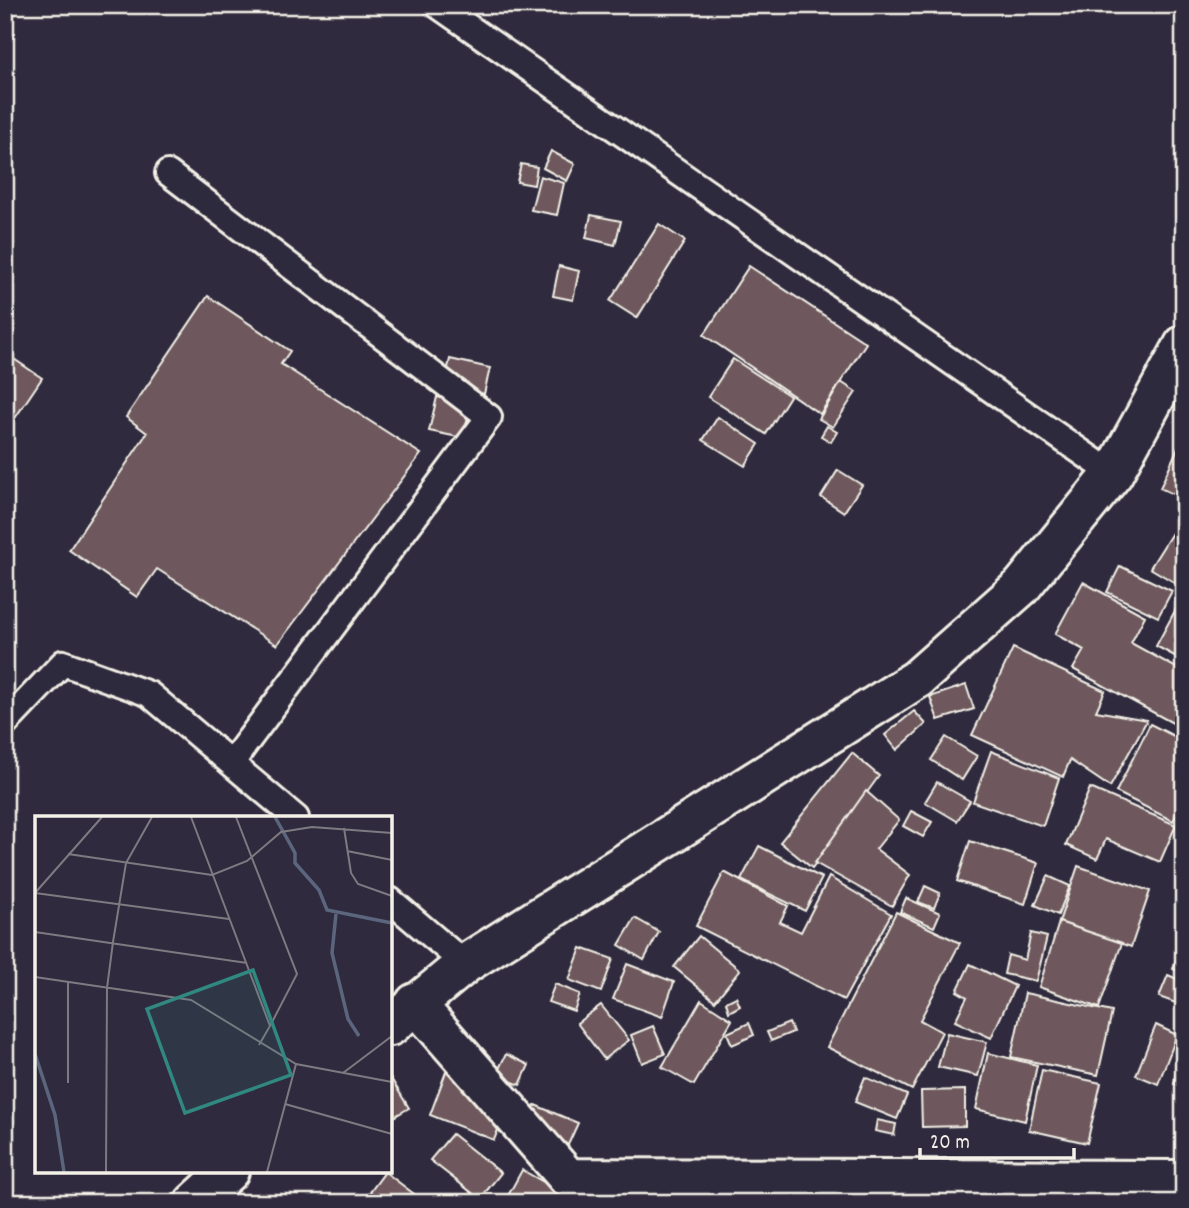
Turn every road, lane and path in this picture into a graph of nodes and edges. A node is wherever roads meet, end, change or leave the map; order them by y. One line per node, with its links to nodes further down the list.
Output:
1 (437, 5): 4 (lane)
2 (168, 173): 6 (lane)
3 (1184, 345): 4 (street)
4 (1113, 474): 9 (street)
5 (5, 724): 6 (lane)
6 (232, 762): 7 (lane)
7 (294, 816)
8 (392, 902): 9 (lane)
9 (465, 964): 10 (street)
10 (403, 1015): 13 (street)
11 (227, 1173): 14 (street)
12 (1184, 1180): 13 (street)
13 (580, 1190)
14 (194, 1203)

